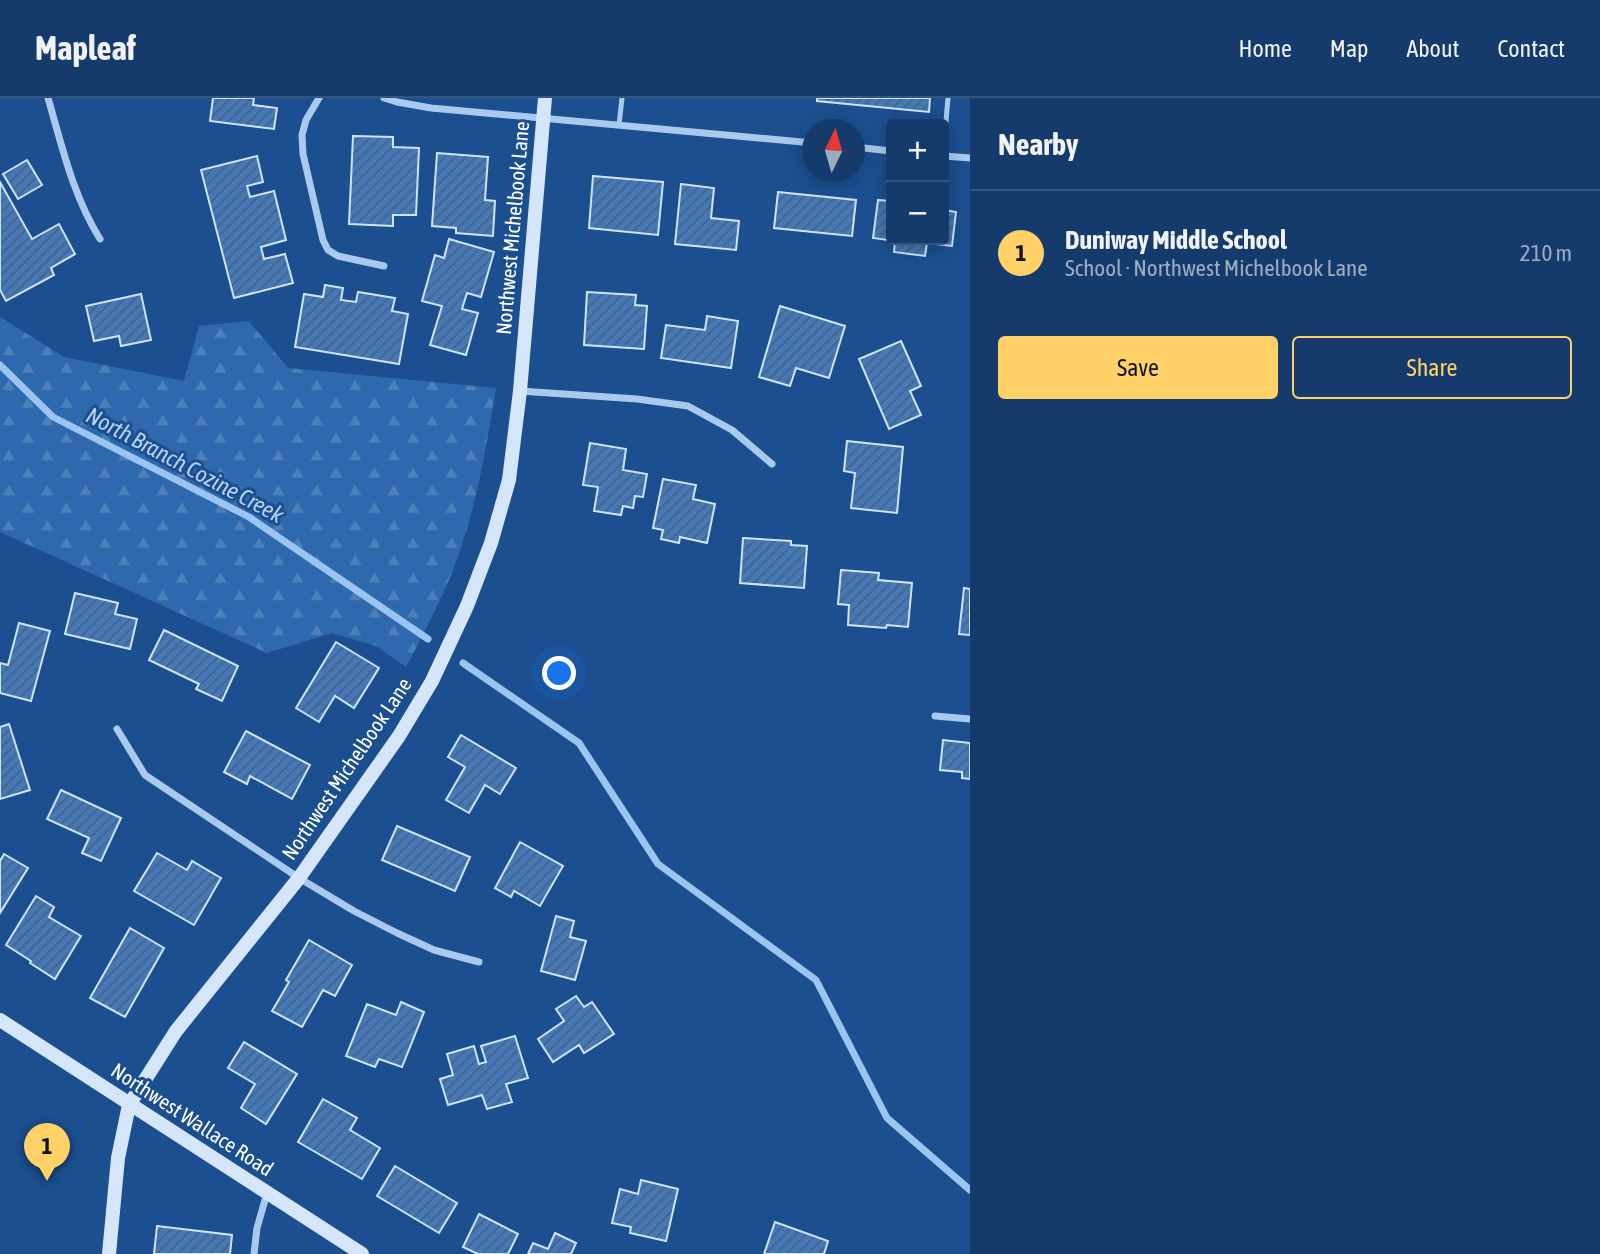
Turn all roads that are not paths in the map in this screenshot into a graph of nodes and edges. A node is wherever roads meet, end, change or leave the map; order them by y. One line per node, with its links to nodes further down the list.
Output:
1 (48, 98): 15 (street)
2 (318, 98): 16 (street)
3 (384, 98): 7 (street)
4 (545, 98): 7 (street, Northwest Michelbook Lane)
5 (622, 98): 9 (lane)
6 (948, 98): 8 (lane)
7 (543, 118): 9 (street); 17 (street, Northwest Michelbook Lane)
8 (946, 119)
9 (620, 125): 10 (street)
10 (802, 142)
11 (865, 148): 12 (street)
12 (886, 150)
13 (949, 156): 14 (street)
14 (970, 158)
15 (100, 239)
16 (384, 266)
17 (520, 391): 18 (street); 22 (street, Northwest Michelbook Lane)
18 (772, 464)
19 (935, 716): 20 (street)
20 (970, 719)
21 (117, 729): 22 (street)
22 (299, 878): 23 (street); 25 (street, Northwest Michelbook Lane)
23 (479, 962)
24 (0, 1020): 25 (street, Northwest Wallace Road)
25 (129, 1105): 26 (street, Northwest Wallace Road); 27 (street, Northwest Michelbook Lane)
26 (267, 1194): 28 (street); 29 (street, Northwest Wallace Road)
27 (109, 1254)
28 (254, 1254)
29 (362, 1254)

